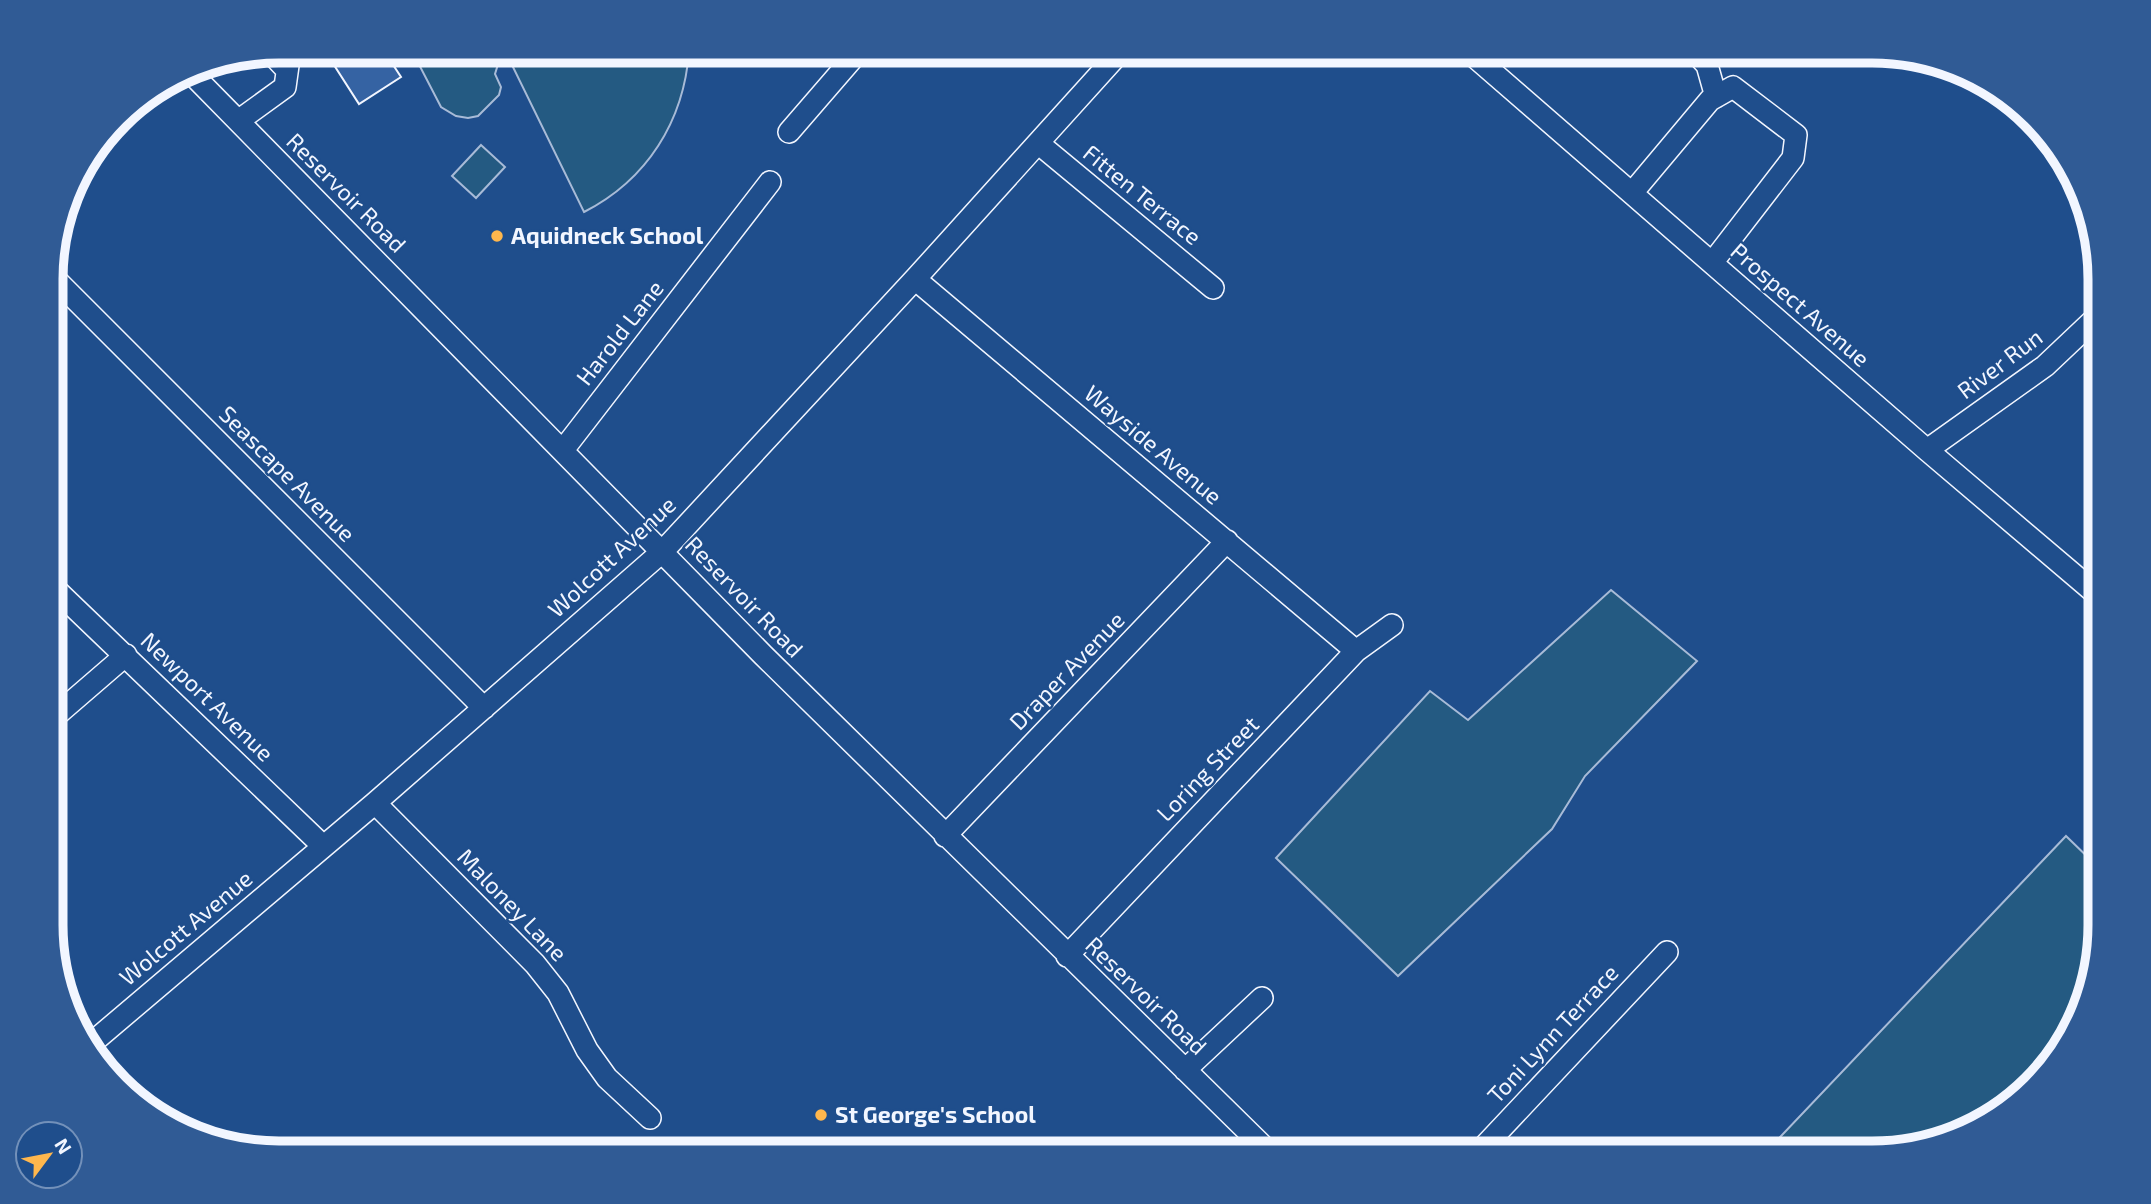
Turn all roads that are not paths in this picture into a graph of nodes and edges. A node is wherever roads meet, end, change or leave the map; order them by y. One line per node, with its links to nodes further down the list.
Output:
1 (289, 63): 8 (street)
2 (849, 63): 9 (street)
3 (1110, 63): 10 (street, Wolcott Avenue)
4 (1482, 63): 12 (street, Prospect Avenue)
5 (1705, 63): 7 (street)
6 (197, 79): 8 (street, Reservoir Road)
7 (1716, 97): 12 (street); 13 (street)
8 (238, 121): 18 (street, Reservoir Road)
9 (789, 132)
10 (1038, 144): 14 (street, Wolcott Avenue); 16 (street, Fitten Terrace)
11 (770, 182): 18 (street, Harold Lane)
12 (1632, 193): 13 (street, Prospect Avenue)
13 (1712, 262): 19 (street, Prospect Avenue)
14 (915, 279): 20 (street, Wayside Avenue); 21 (street, Wolcott Avenue)
15 (63, 286): 27 (street, Seascape Avenue)
16 (1213, 288)
17 (2088, 325): 19 (street, River Run)
18 (563, 450): 21 (street, Reservoir Road)
19 (1927, 450): 22 (street, Prospect Avenue)
20 (1227, 541): 25 (street, Wayside Avenue); 30 (street, Draper Avenue)
21 (663, 551): 27 (street, Wolcott Avenue); 30 (street, Reservoir Road)
22 (2088, 587)
23 (63, 596): 26 (street, Newport Avenue)
24 (1392, 625): 25 (street, Loring Street)
25 (1356, 651): 33 (street, Loring Street)
26 (126, 655): 28 (street); 31 (street, Newport Avenue)
27 (484, 708): 29 (street, Wolcott Avenue)
28 (63, 709)
29 (375, 803): 31 (street, Wolcott Avenue); 37 (street, Maloney Lane)
30 (945, 836): 33 (street, Reservoir Road)
31 (323, 846): 35 (street, Wolcott Avenue)
32 (1667, 952): 39 (street, Toni Lynn Terrace)
33 (1067, 956): 36 (street, Reservoir Road)
34 (1262, 998): 36 (street)
35 (96, 1040)
36 (1185, 1070): 38 (street, Reservoir Road)
37 (650, 1118)
38 (1258, 1141)
39 (1490, 1141)

